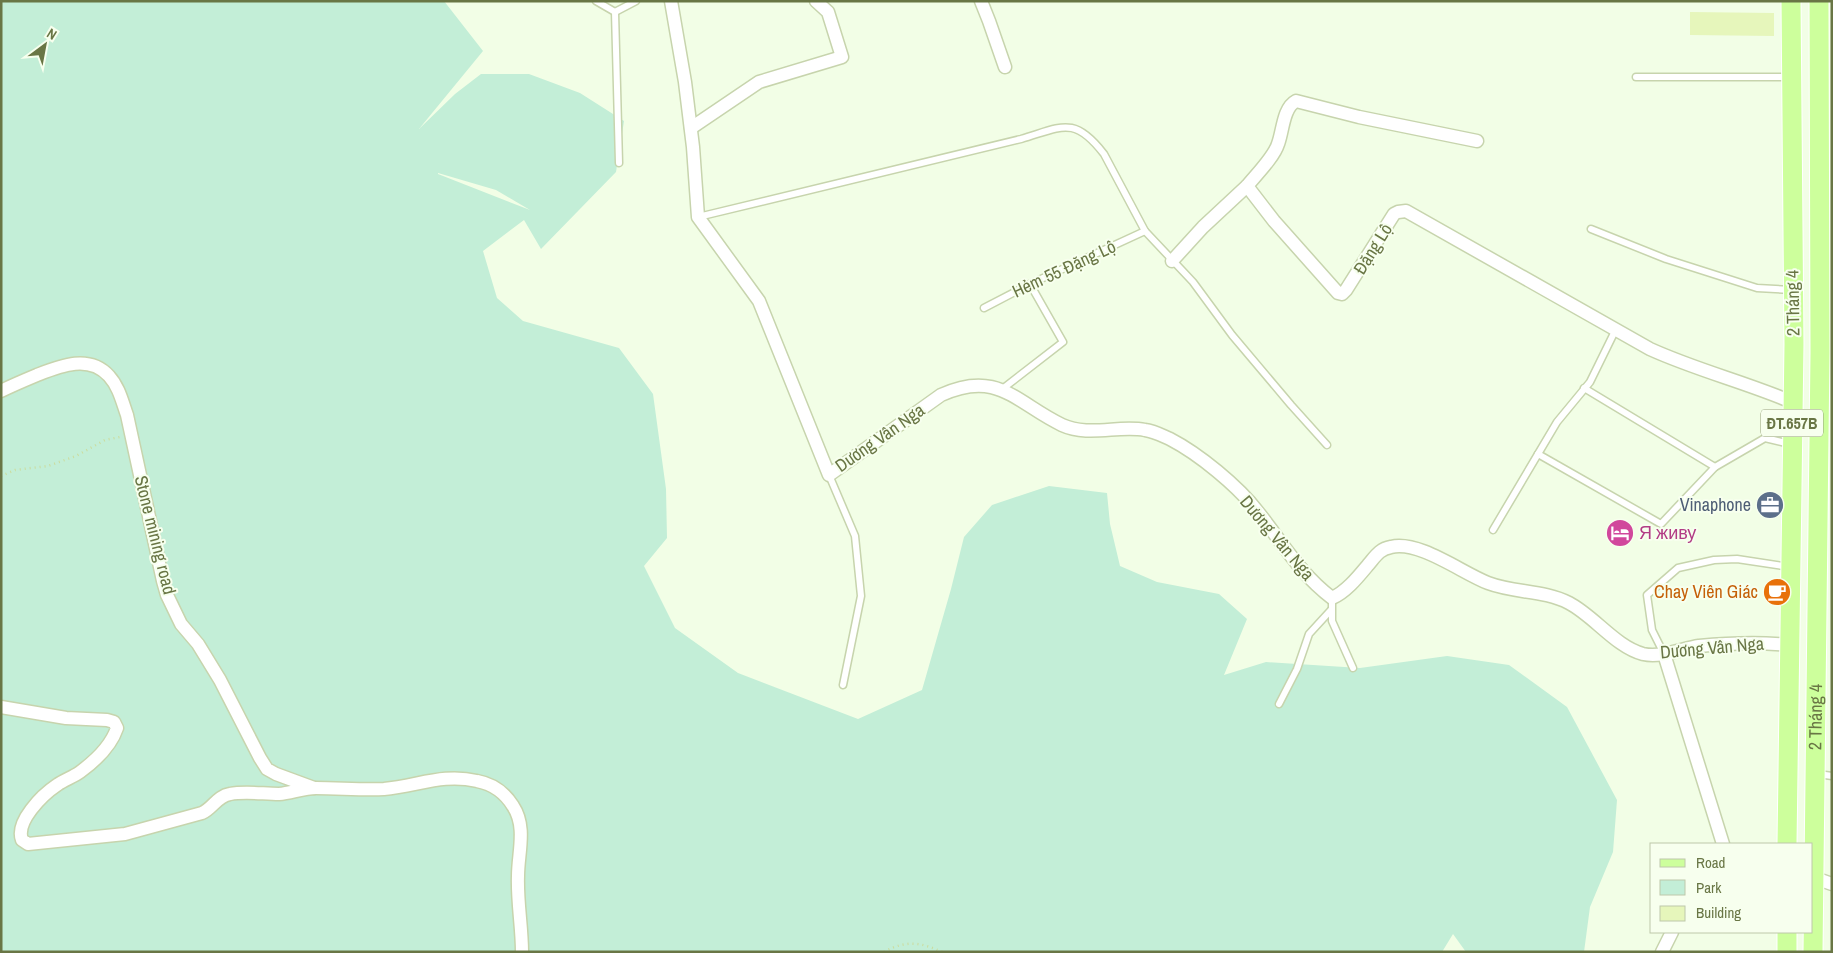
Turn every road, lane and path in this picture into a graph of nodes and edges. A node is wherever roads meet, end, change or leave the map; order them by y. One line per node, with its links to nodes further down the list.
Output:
1 (596, 1): 8 (lane)
2 (636, 1): 8 (lane)
3 (671, 1): 12 (street)
4 (816, 1): 12 (street)
5 (981, 1): 9 (street)
6 (1791, 1): 11 (main road, 2 Tháng 4 / ĐT.657B)
7 (1823, 8): 25 (main road, 2 Tháng 4 / ĐT.657B)
8 (615, 12): 14 (lane)
9 (1005, 67)
10 (1636, 77): 11 (lane)
11 (1792, 77): 21 (main road, 2 Tháng 4 / ĐT.657B)
12 (691, 128): 16 (street)
13 (1477, 141): 15 (street)
14 (619, 162)
15 (1247, 186): 19 (street); 23 (street, Đặng Lộ)
16 (698, 217): 18 (lane); 35 (street)
17 (1590, 230): 21 (lane)
18 (1145, 232): 19 (lane); 20 (lane, Hẻm 55 Đặng Lộ)
19 (1172, 260): 32 (lane)
20 (1030, 284): 22 (lane, Hẻm 55 Đặng Lộ); 27 (lane)
21 (1792, 290): 24 (main road, 2 Tháng 4 / ĐT.657B)
22 (984, 308)
23 (1616, 329): 26 (lane); 29 (street, Đặng Lộ)
24 (1794, 344): 25 (main road); 29 (main road, 2 Tháng 4 / ĐT.657B)
25 (1826, 355): 46 (main road, 2 Tháng 4 / ĐT.657B)
26 (1584, 388): 33 (lane); 34 (lane)
27 (1001, 390): 35 (street, Dương Vân Nga); 39 (street, Dương Vân Nga)
28 (1, 391): 30 (street, Stone mining road)
29 (1792, 402): 31 (main road, 2 Tháng 4 / ĐT.657B)
30 (132, 440): 36 (path); 47 (street, Stone mining road)
31 (1791, 444): 34 (lane); 38 (main road, 2 Tháng 4 / ĐT.657B)
32 (1327, 445)
33 (1538, 454): 34 (lane); 37 (lane)
34 (1714, 467)
35 (829, 475): 43 (lane)
36 (1, 476)
37 (1493, 530)
38 (1790, 567): 40 (main road, 2 Tháng 4 / ĐT.657B); 41 (lane)
39 (1331, 604): 41 (street, Dương Vân Nga); 42 (lane); 44 (lane)
40 (1790, 644): 41 (street, Dương Vân Nga); 49 (main road, 2 Tháng 4 / ĐT.657B)
41 (1664, 654): 48 (street)
42 (1354, 668)
43 (843, 684)
44 (1280, 704)
45 (1, 708): 47 (street, Stone mining road)
46 (1824, 775): 50 (main road, 2 Tháng 4 / ĐT.657B)
47 (314, 788): 53 (street, Stone mining road)
48 (1723, 843)
49 (1787, 843)
50 (1820, 880): 58 (main road, 2 Tháng 4 / ĐT.657B)
51 (1672, 933): 56 (street)
52 (1787, 933): 57 (main road)
53 (522, 952)
54 (884, 952): 55 (path)
55 (942, 952)
56 (1662, 952)
57 (1786, 952)
58 (1814, 952)

